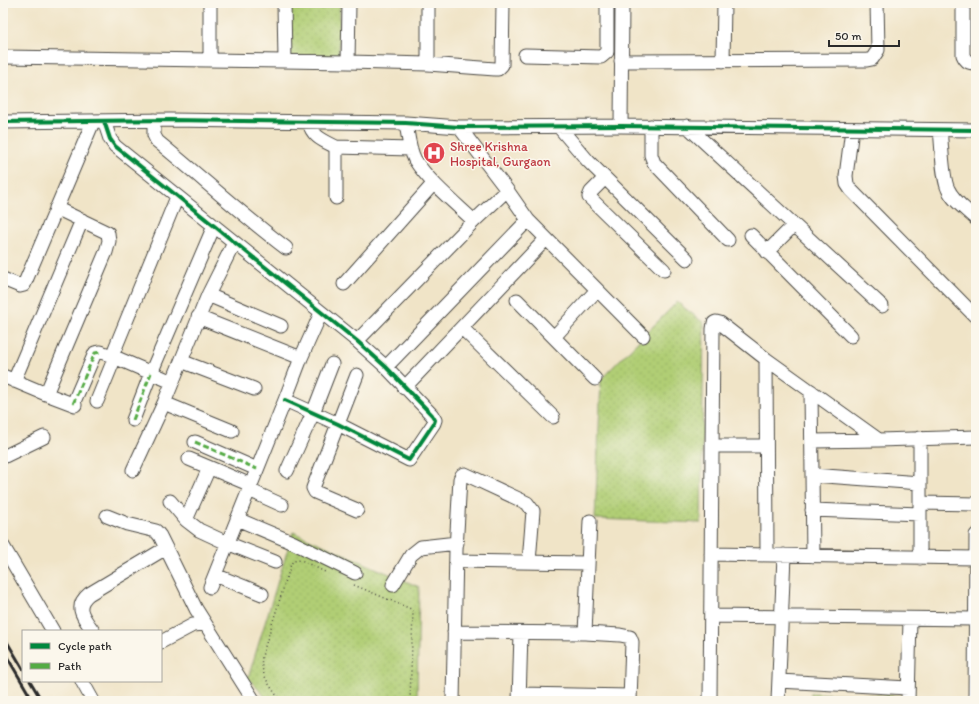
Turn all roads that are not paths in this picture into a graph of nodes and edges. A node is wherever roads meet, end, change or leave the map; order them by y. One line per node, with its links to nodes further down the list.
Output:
1 (210, 3): 13 (street)
2 (284, 3): 14 (street)
3 (349, 3): 17 (street)
4 (428, 3): 19 (street)
5 (503, 3): 19 (street)
6 (607, 3): 11 (street)
7 (622, 3): 15 (street)
8 (724, 3): 16 (street)
9 (877, 3): 16 (street)
10 (963, 3): 18 (street)
11 (525, 55)
12 (3, 58): 13 (street)
13 (210, 60): 14 (street)
14 (285, 61): 17 (street)
15 (622, 61): 16 (street); 25 (street)
16 (723, 61)
17 (348, 62): 19 (street)
18 (976, 63)
19 (428, 64)
20 (154, 120): 21 (street); 23 (street); 51 (street)
21 (99, 121): 22 (street); 38 (street); 40 (street)
22 (3, 122)
23 (309, 122): 24 (street); 33 (street)
24 (406, 123): 28 (street); 34 (street)
25 (620, 126): 26 (street); 29 (street)
26 (650, 126): 27 (street); 49 (street)
27 (687, 126): 30 (street); 45 (street)
28 (460, 127): 29 (street); 37 (street)
29 (559, 127): 35 (street)
30 (852, 129): 31 (street); 63 (street)
31 (940, 130): 32 (street); 41 (street)
32 (976, 130)
33 (336, 147): 34 (street); 39 (street)
34 (411, 149): 36 (street)
35 (605, 178): 53 (street); 54 (street)
36 (434, 183): 44 (street); 56 (street)
37 (507, 190): 43 (street); 44 (street)
38 (177, 197): 46 (street); 70 (street)
39 (336, 198)
40 (56, 208): 42 (street); 55 (street)
41 (976, 219)
42 (82, 220): 78 (street); 84 (street)
43 (528, 220): 48 (street); 75 (street)
44 (474, 221): 69 (street)
45 (794, 225): 52 (street); 60 (street)
46 (214, 226): 50 (street); 76 (street)
47 (751, 235): 52 (street)
48 (546, 239): 57 (street); 65 (street)
49 (728, 240)
50 (234, 243): 58 (street); 61 (street)
51 (286, 248)
52 (767, 252): 67 (street)
53 (687, 259)
54 (664, 270)
55 (3, 278)
56 (344, 284)
57 (596, 291): 66 (street); 68 (street)
58 (208, 295): 62 (street); 64 (street)
59 (517, 300): 68 (street)
60 (882, 306)
61 (321, 313): 69 (street); 71 (street)
62 (198, 317): 71 (street); 73 (street)
63 (976, 317)
64 (282, 326)
65 (462, 328): 81 (street); 89 (street)
66 (643, 336)
67 (851, 336)
68 (554, 337): 79 (street)
69 (358, 341): 75 (street)
70 (113, 357): 76 (street); 84 (street); 86 (street)
71 (301, 358): 85 (street)
72 (766, 359): 83 (street); 99 (street); 100 (street)
73 (181, 361): 80 (street); 82 (street)
74 (332, 364): 88 (street)
75 (386, 367): 81 (street)
76 (151, 373): 80 (street); 90 (street)
77 (357, 375): 91 (street)
78 (9, 379): 84 (street)
79 (595, 379)
80 (172, 382): 87 (street)
81 (404, 388): 91 (street)
82 (254, 390)
83 (811, 391): 96 (street); 97 (street)
84 (46, 394)
85 (285, 400): 88 (street); 104 (street)
86 (97, 401)
87 (164, 403): 92 (street); 105 (street)
88 (313, 413): 91 (street); 106 (street)
89 (553, 416)
90 (133, 420)
91 (338, 424): 114 (street)
92 (232, 431)
93 (976, 436): 95 (street)
94 (44, 437): 101 (street)
95 (920, 438): 96 (street); 108 (street)
96 (879, 440): 97 (street)
97 (812, 441): 107 (street)
98 (195, 442): 104 (street)
99 (712, 446): 100 (street); 125 (street)
100 (766, 446): 126 (street)
101 (3, 457)
102 (189, 459): 103 (street)
103 (209, 468): 109 (street); 118 (street)
104 (257, 469): 109 (street)
105 (133, 470)
106 (288, 471)
107 (812, 475): 108 (street); 115 (street)
108 (920, 483): 113 (street)
109 (250, 488): 112 (street); 117 (street)
110 (170, 501): 118 (street)
111 (976, 504): 113 (street)
112 (282, 505)
113 (920, 508): 115 (street); 129 (street)
114 (357, 510)
115 (812, 510): 128 (street)
116 (106, 516): 124 (street)
117 (237, 519): 121 (street); 135 (street)
118 (186, 520): 121 (street)
119 (590, 521): 134 (street)
120 (976, 534): 130 (street)
121 (227, 543): 132 (street); 137 (street)
122 (457, 543): 131 (street); 133 (street); 136 (street)
123 (3, 546): 143 (street)
124 (166, 548): 142 (street); 144 (street)
125 (711, 554): 126 (street); 138 (street)
126 (767, 555): 127 (street)
127 (784, 555): 128 (street); 139 (street)
128 (813, 556): 129 (street)
129 (920, 558): 130 (street)
130 (975, 558): 141 (street)
131 (456, 561): 133 (street); 145 (street)
132 (275, 562)
133 (529, 562): 134 (street)
134 (588, 564): 147 (street)
135 (354, 578)
136 (393, 584)
137 (262, 594)
138 (711, 616): 139 (street); 157 (street)
139 (782, 617): 140 (street); 149 (street)
140 (910, 618): 141 (street); 151 (street)
141 (975, 619): 160 (street)
142 (205, 624): 148 (street); 155 (street)
143 (51, 630)
144 (92, 630)
145 (454, 632): 146 (street); 156 (street)
146 (521, 632): 147 (street); 152 (street)
147 (585, 633): 153 (street)
148 (162, 641)
149 (779, 681): 151 (street); 158 (street)
150 (83, 682): 154 (street)
151 (908, 688): 159 (street)
152 (520, 698): 153 (street)
153 (630, 699)
154 (93, 701)
155 (254, 701)
156 (452, 701)
157 (710, 701)
158 (778, 701)
159 (908, 701)
160 (975, 701)

